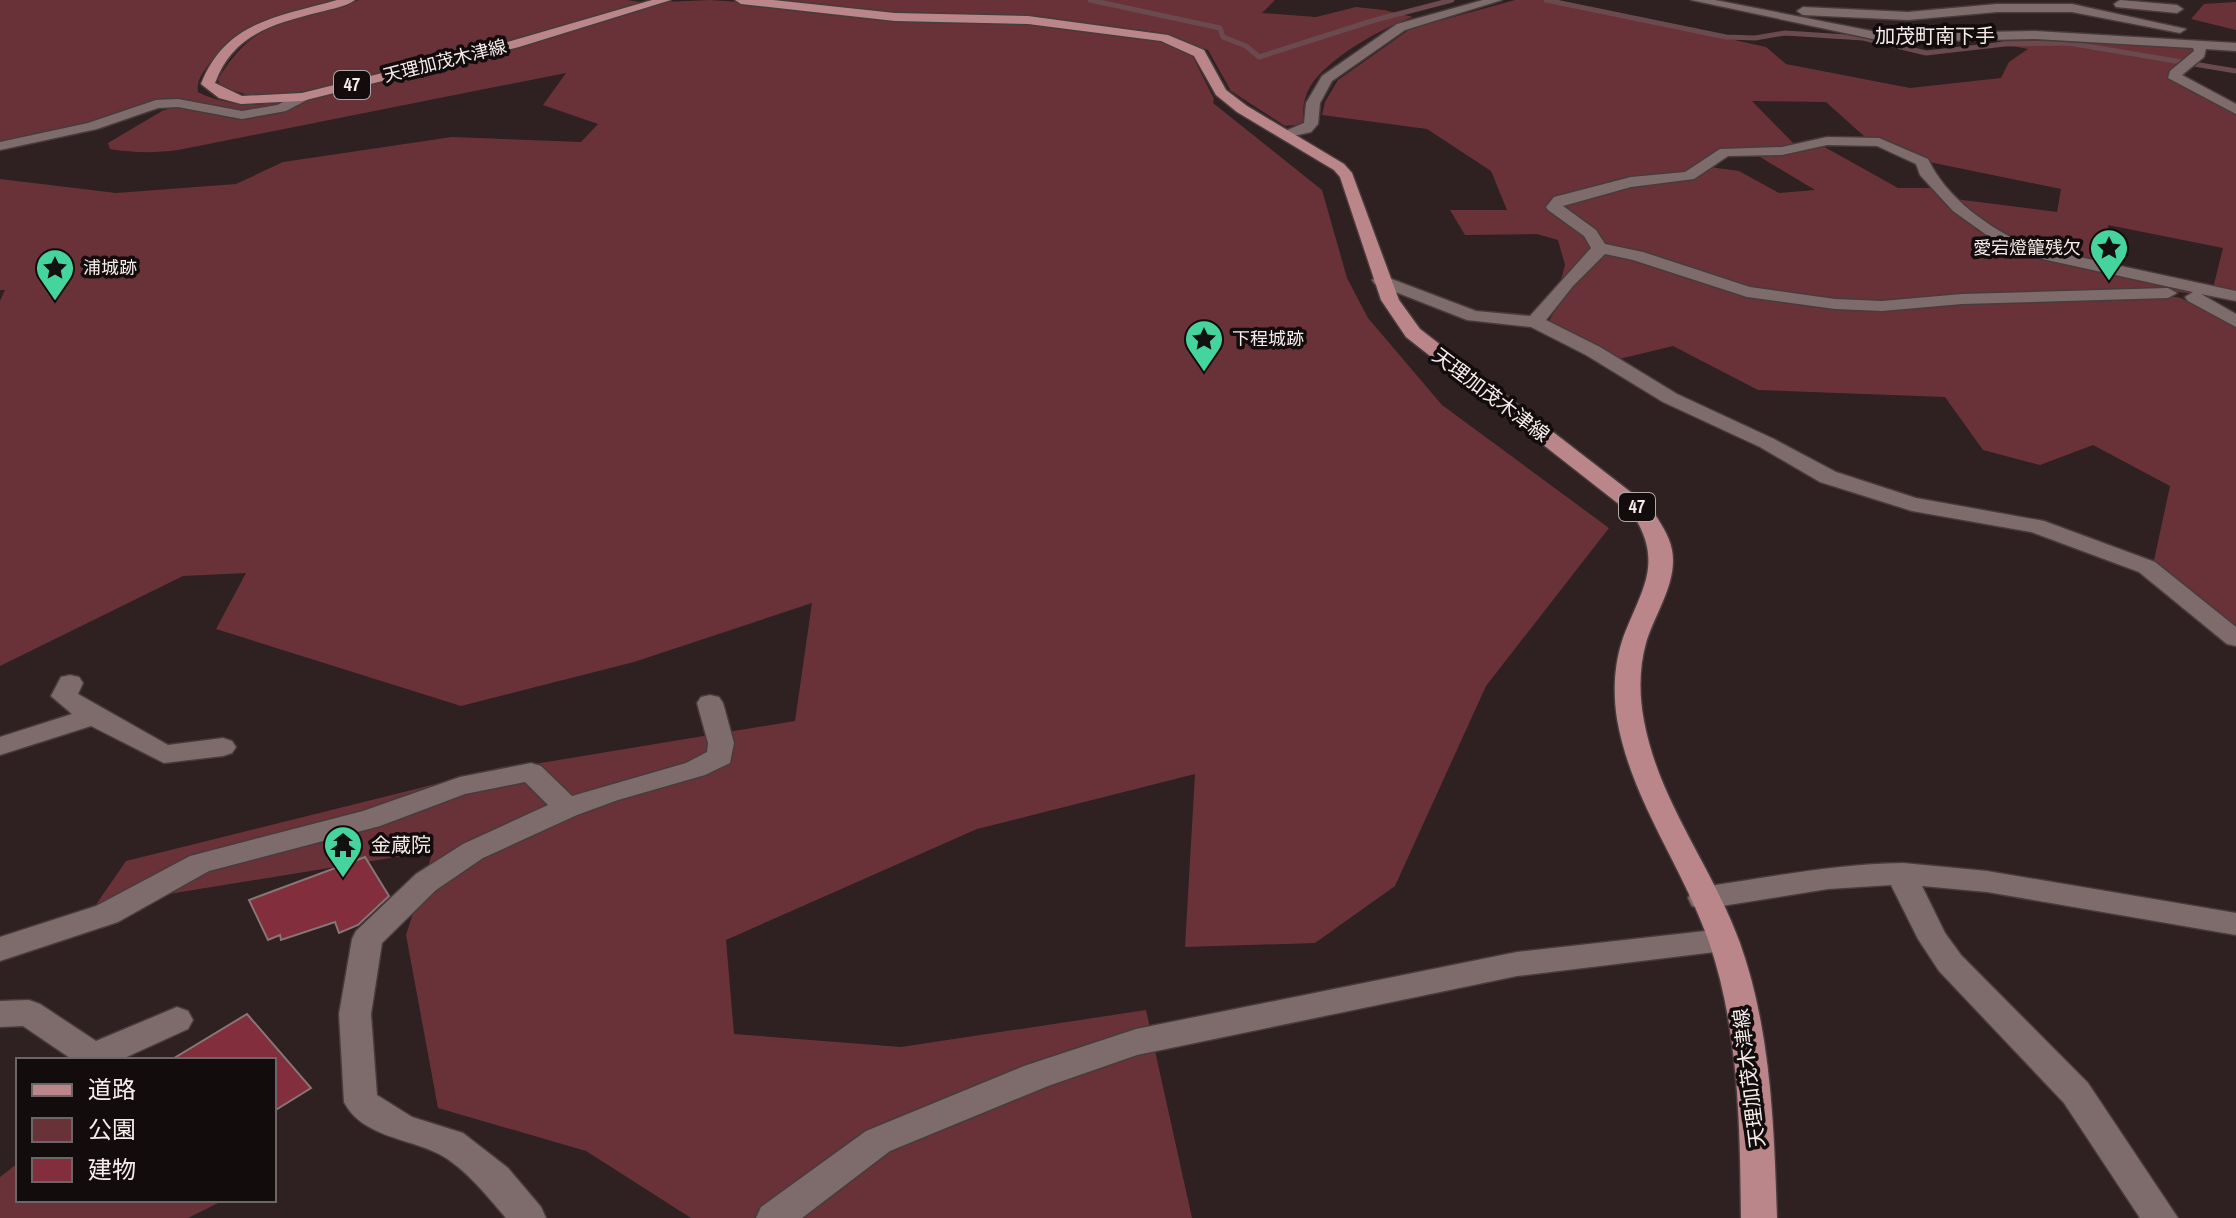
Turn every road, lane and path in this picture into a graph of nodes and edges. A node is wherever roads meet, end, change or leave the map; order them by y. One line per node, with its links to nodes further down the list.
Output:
1 (349, 0): 14 (main road, 天理加茂木津線 / 47)
2 (665, 0): 14 (main road, 天理加茂木津線 / 47)
3 (741, 0): 16 (main road, 天理加茂木津線 / 47)
4 (1496, 0): 16 (street)
5 (1697, 0): 6 (street)
6 (1733, 8): 7 (street); 9 (street)
7 (2072, 8): 8 (street); 11 (street)
8 (2177, 9)
9 (1789, 19): 10 (street); 12 (street)
10 (1778, 30)
11 (2236, 35)
12 (2197, 45): 13 (street); 15 (street)
13 (2236, 47)
14 (302, 97): 17 (street)
15 (2236, 110)
16 (1285, 134): 19 (main road, 天理加茂木津線 / 47)
17 (0, 146)
18 (1599, 248): 20 (street); 21 (street); 22 (street)
19 (1381, 280): 22 (street); 32 (main road, 天理加茂木津線 / 47)
20 (2194, 297): 21 (street); 23 (street)
21 (2236, 299)
22 (1535, 322): 24 (street)
23 (2236, 322)
24 (2236, 639)
25 (70, 683): 27 (street)
26 (710, 703): 30 (street)
27 (93, 716): 28 (street); 29 (street)
28 (0, 746)
29 (223, 747)
30 (567, 808): 35 (street); 38 (street)
31 (1901, 874): 32 (street); 33 (street); 41 (street)
32 (1703, 898): 34 (main road, 天理加茂木津線 / 47)
33 (2236, 924)
34 (1723, 940): 39 (street); 40 (main road, 天理加茂木津線 / 47)
35 (0, 949)
36 (0, 1014): 37 (street)
37 (177, 1020)
38 (528, 1218)
39 (774, 1218)
40 (1759, 1218)
41 (2160, 1218)

